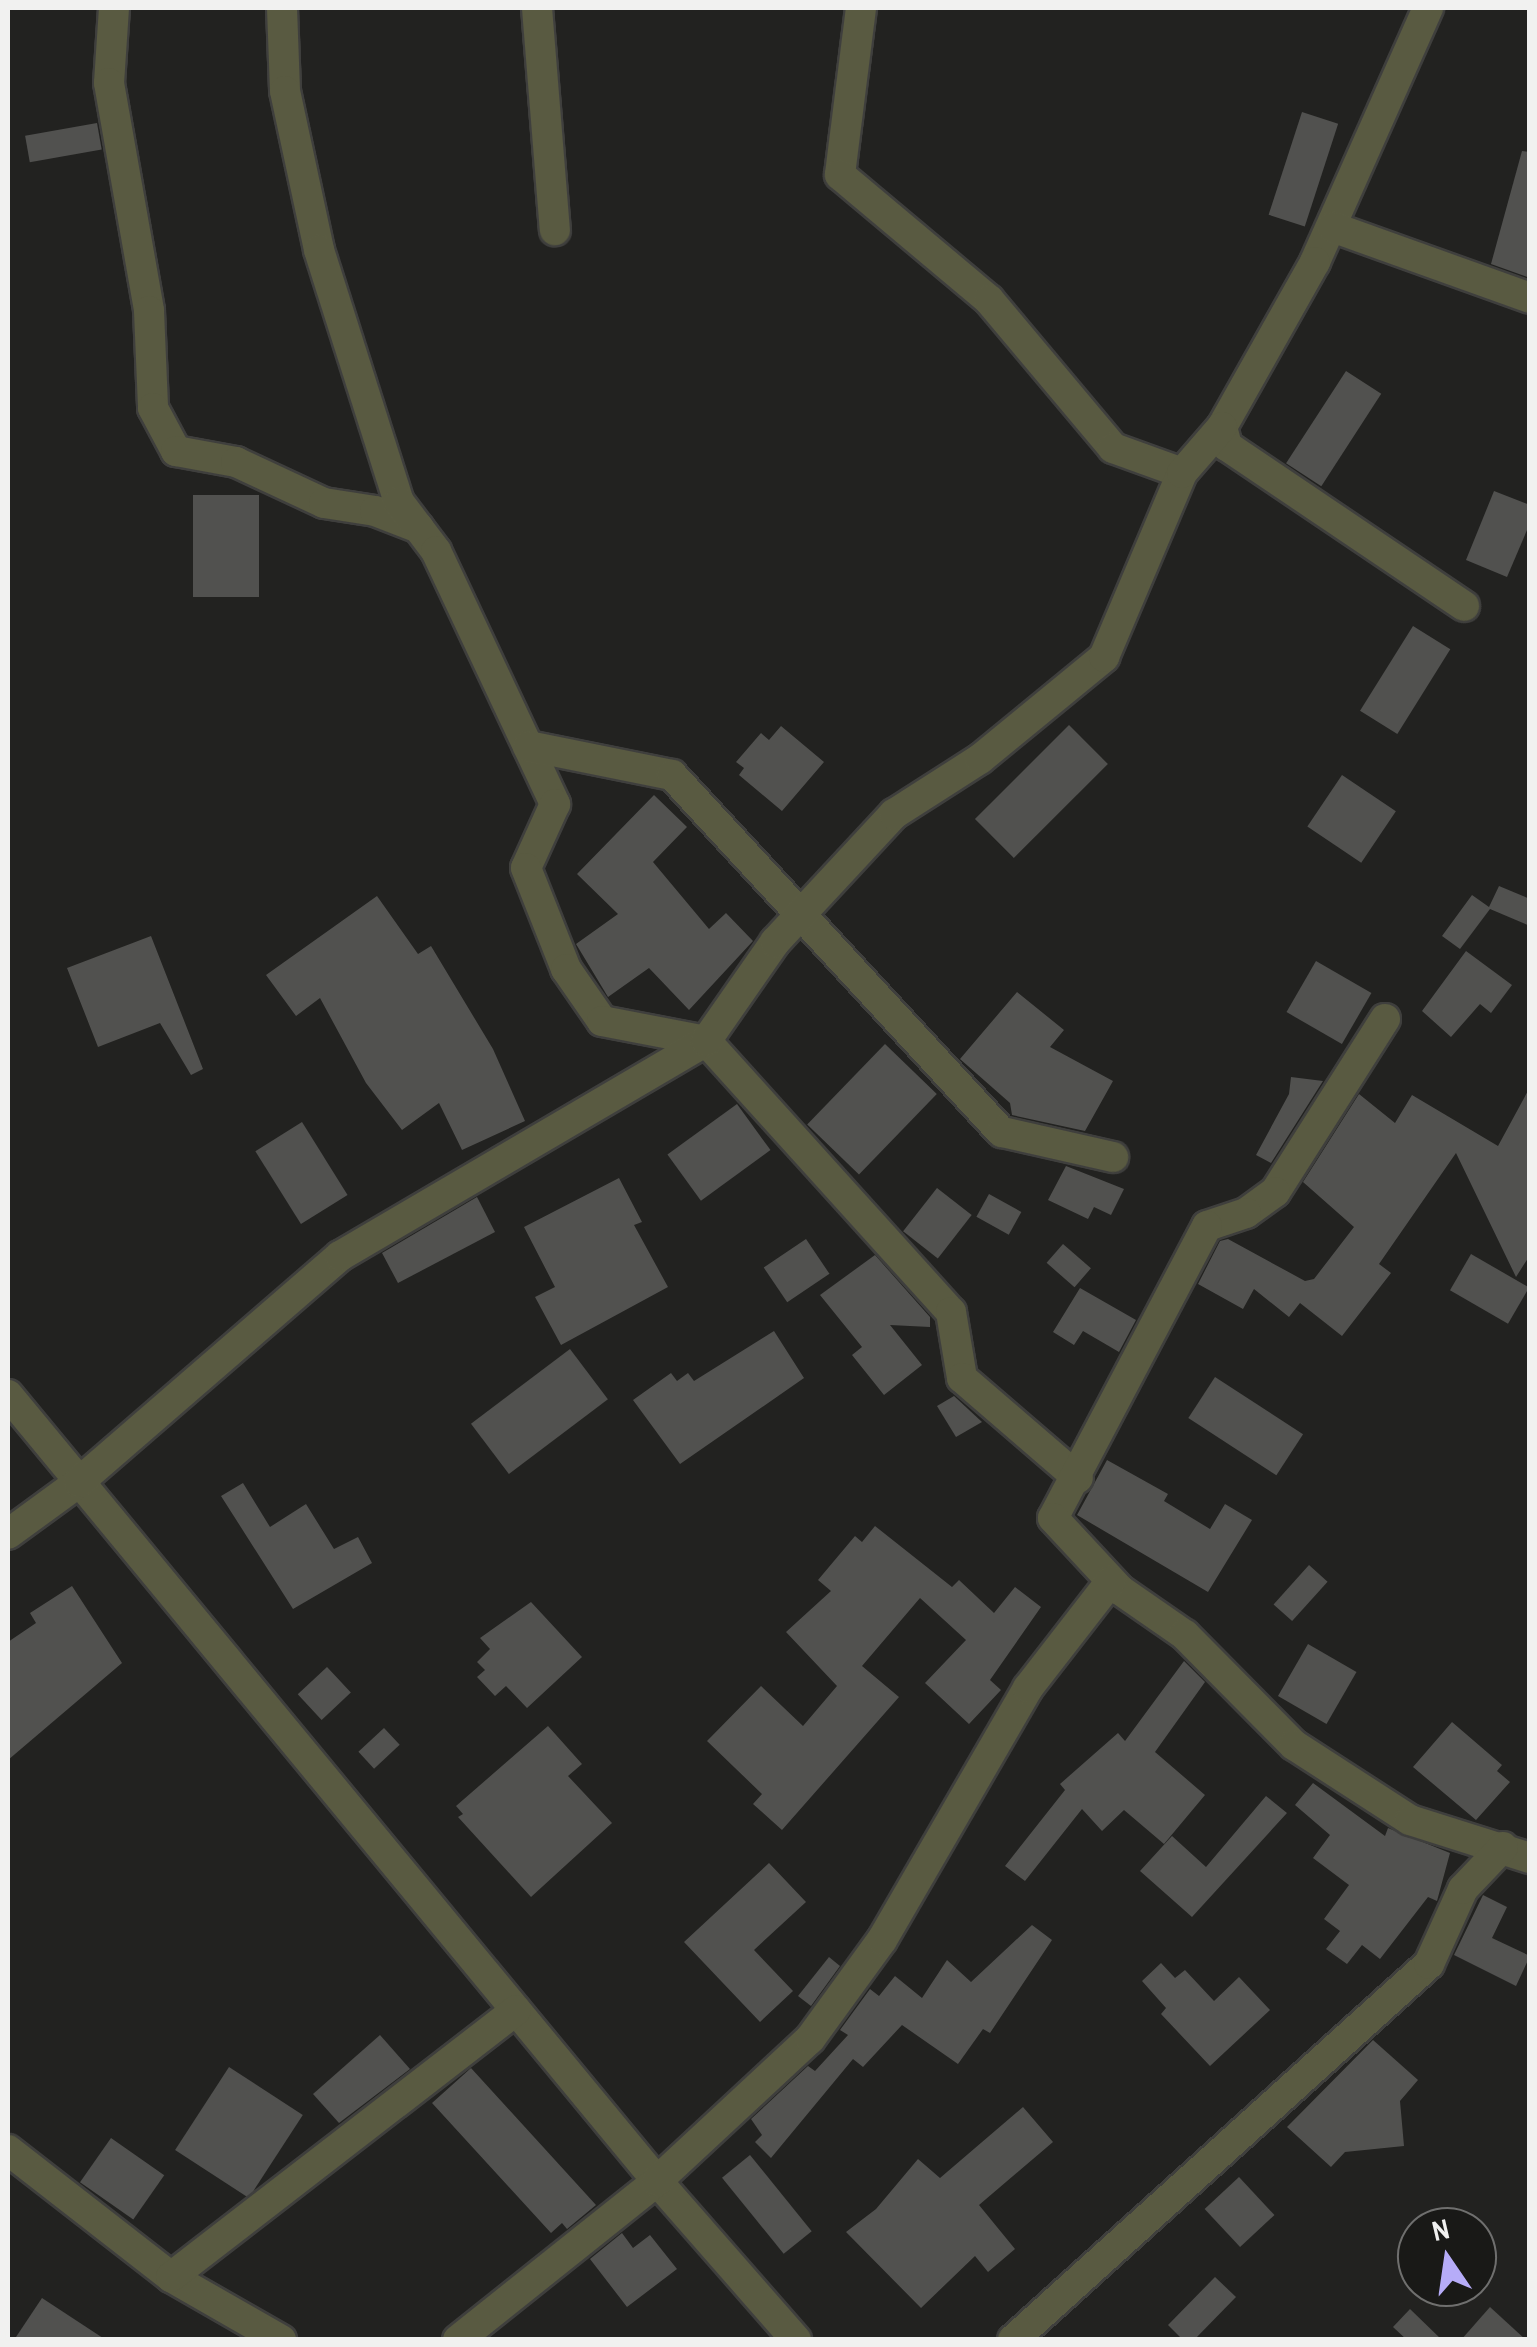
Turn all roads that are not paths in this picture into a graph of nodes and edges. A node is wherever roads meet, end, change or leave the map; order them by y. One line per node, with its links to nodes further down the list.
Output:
1 (114, 8): 11 (street)
2 (282, 8): 11 (street)
3 (537, 8): 7 (street)
4 (861, 8): 10 (street)
5 (1428, 8): 6 (street)
6 (1332, 227): 8 (street); 9 (street)
7 (555, 230)
8 (1530, 298)
9 (1222, 427): 10 (street); 12 (street)
10 (1182, 473): 14 (street)
11 (419, 528): 13 (street)
12 (1464, 606)
13 (528, 746): 14 (street); 16 (street)
14 (798, 915): 16 (street); 17 (street)
15 (1385, 1019): 19 (street)
16 (706, 1041): 19 (street); 20 (street)
17 (1113, 1157)
18 (8, 1395): 20 (street)
19 (1078, 1478): 22 (street)
20 (79, 1482): 21 (street); 24 (street)
21 (8, 1534)
22 (1111, 1581): 23 (street); 26 (street)
23 (1516, 1852): 31 (street)
24 (516, 2010): 26 (street); 27 (street)
25 (8, 2150): 27 (street)
26 (657, 2181): 29 (street); 30 (street)
27 (171, 2277): 28 (street)
28 (281, 2340)
29 (458, 2340)
30 (796, 2340)
31 (1013, 2340)

